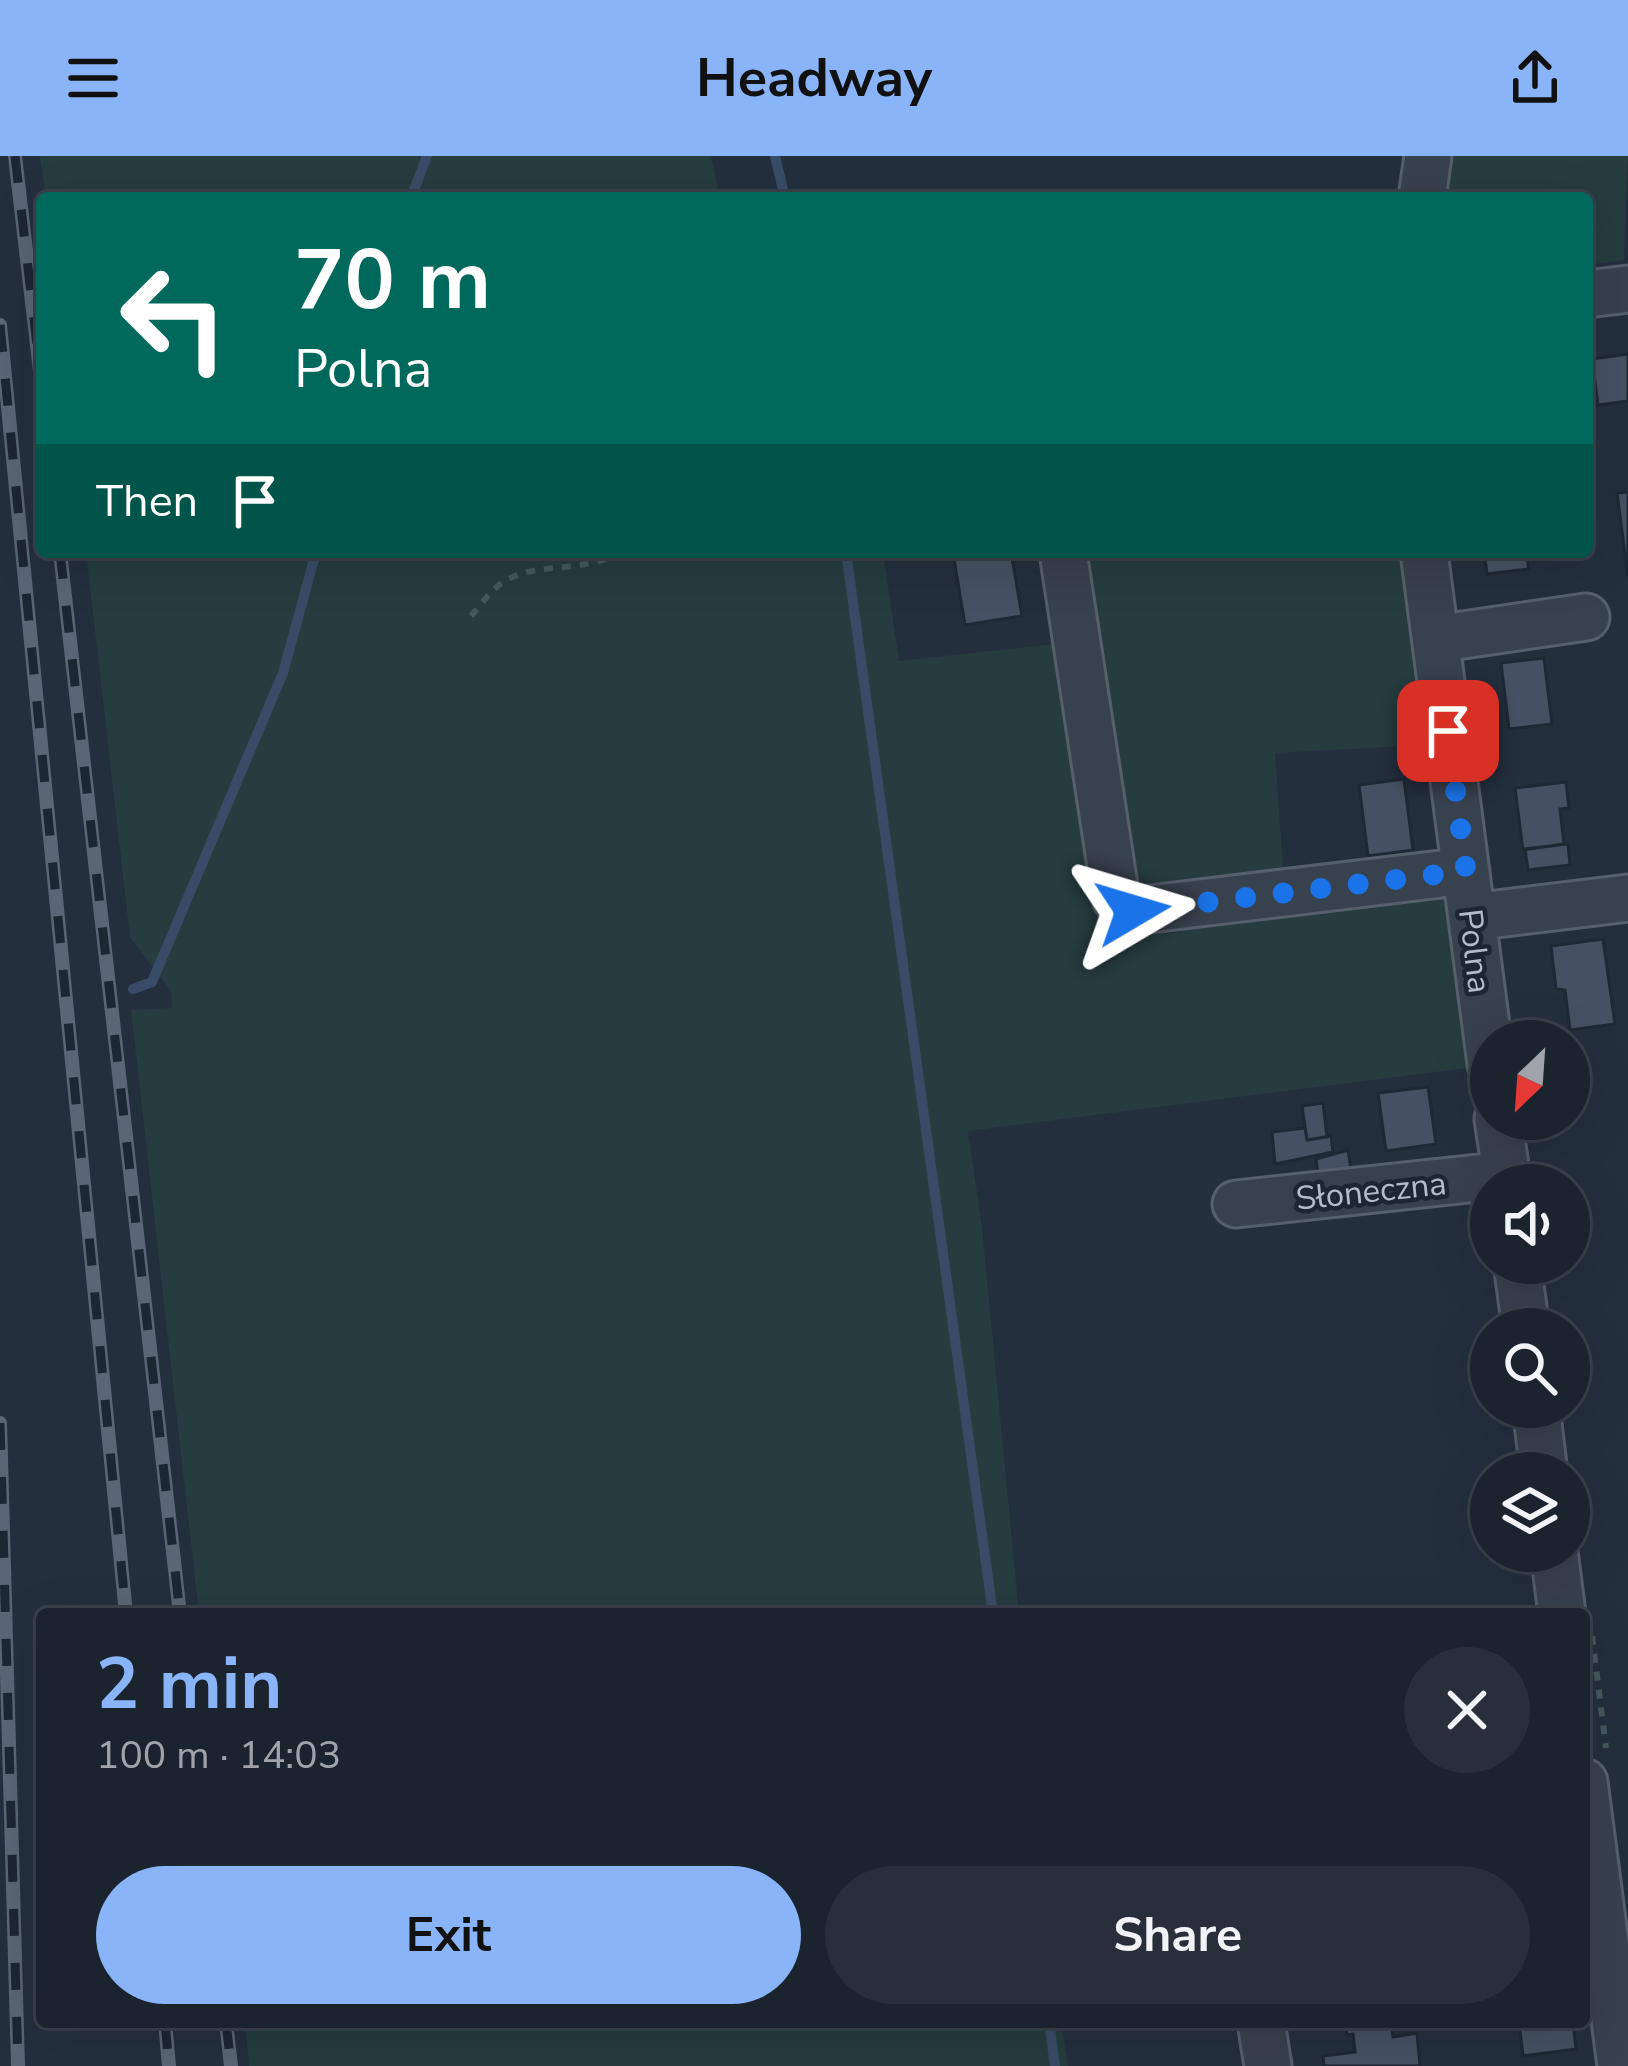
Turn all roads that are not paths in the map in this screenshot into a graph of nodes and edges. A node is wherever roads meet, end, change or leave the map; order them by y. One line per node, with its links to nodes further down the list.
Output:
1 (1428, 156): 2 (street)
2 (1423, 192)
3 (1628, 289): 4 (street)
4 (1593, 293)
5 (1064, 558): 9 (street)
6 (1425, 558): 8 (street, Polna)
7 (1586, 617): 8 (street)
8 (1436, 638): 9 (street, Polna)
9 (1466, 871): 11 (street, Polna)
10 (1628, 898): 11 (street)
11 (1472, 917): 12 (street, Polna)
12 (1485, 1020)
13 (1470, 1183): 14 (street, Słoneczna)
14 (1236, 1204)
15 (1561, 1572): 16 (street)
16 (1573, 1608)
17 (1596, 1773): 20 (street)
18 (1263, 2028): 19 (street)
19 (1268, 2066)
20 (1622, 2066)

